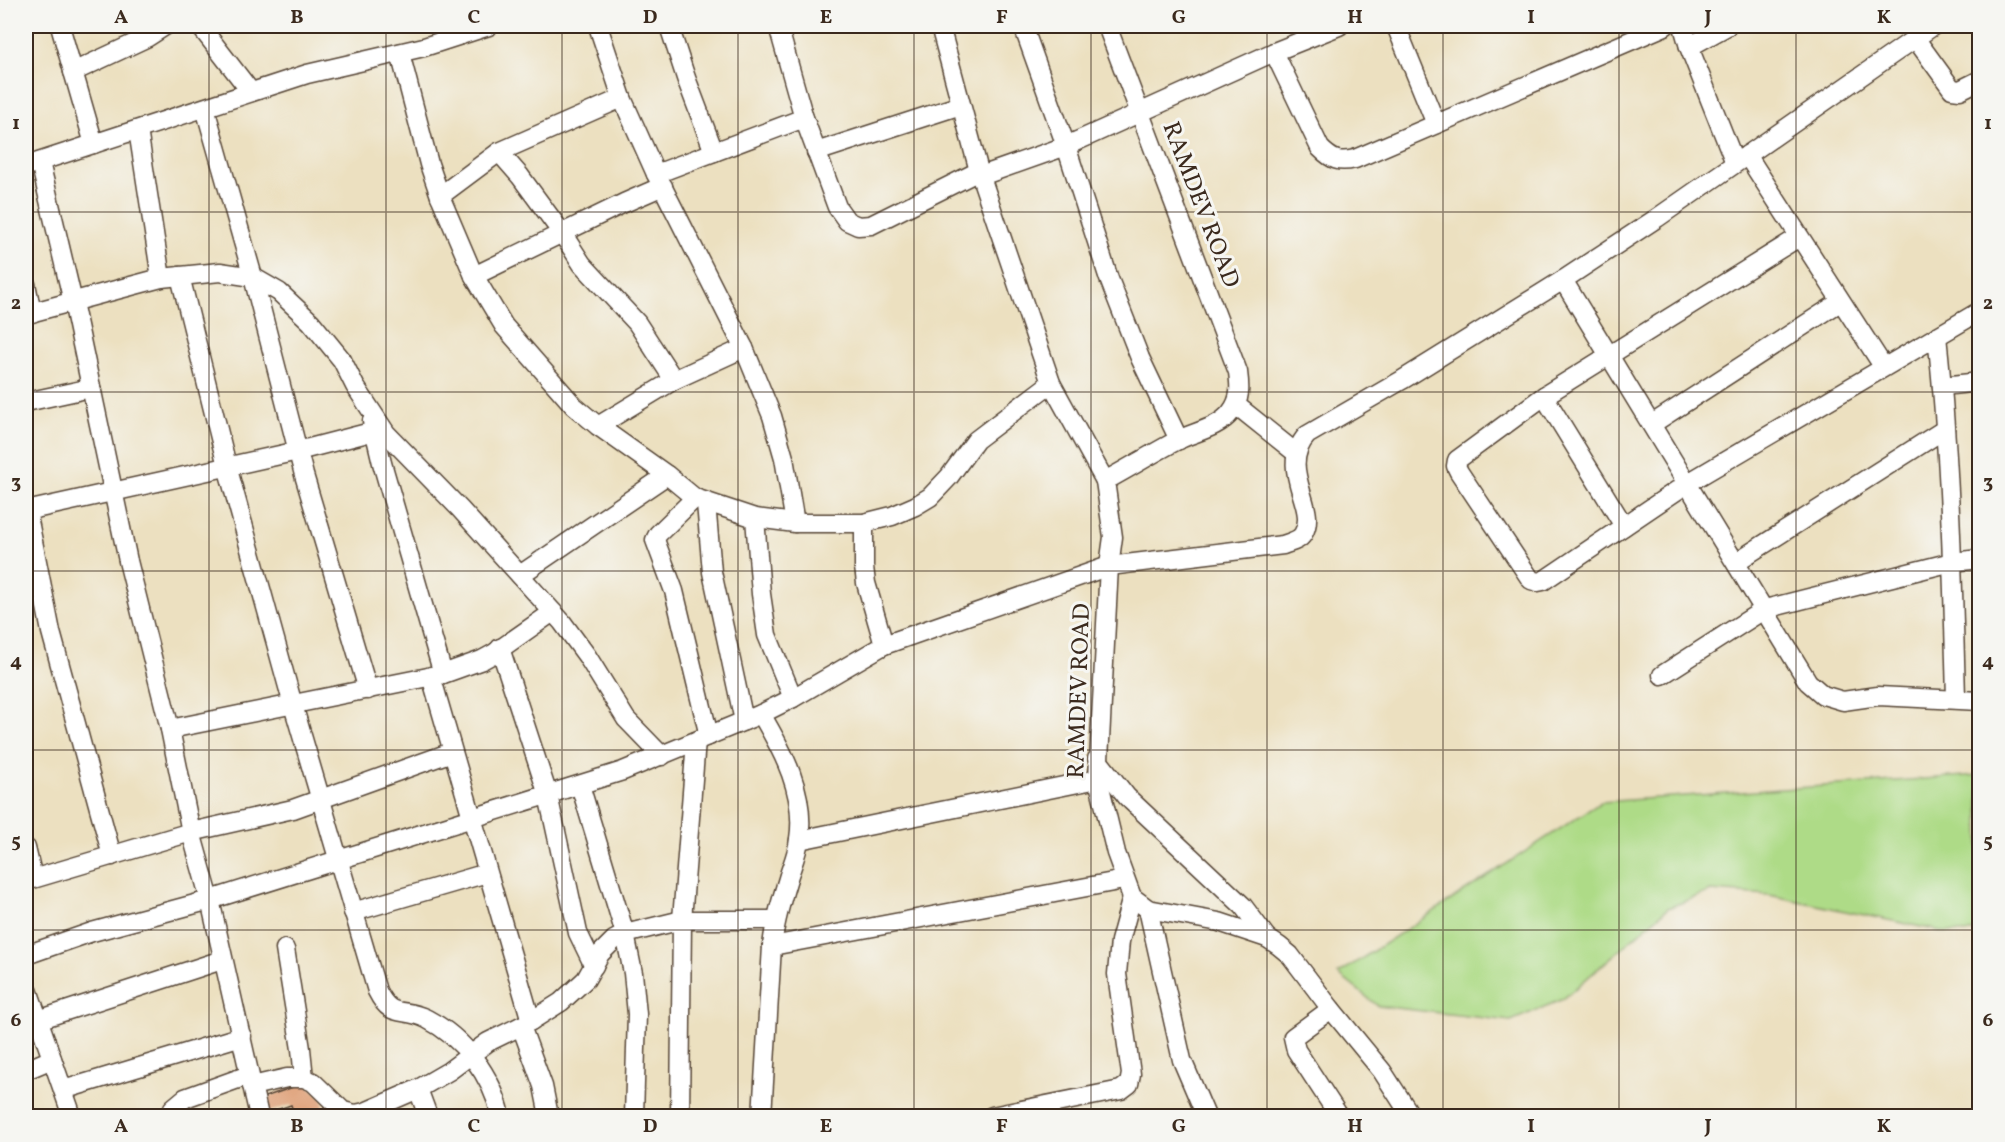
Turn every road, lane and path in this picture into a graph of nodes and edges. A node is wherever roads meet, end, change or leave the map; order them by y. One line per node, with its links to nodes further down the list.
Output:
1 (60, 26): 21 (street)
2 (165, 26): 21 (street)
3 (200, 26): 23 (street)
4 (489, 26): 20 (street)
5 (598, 26): 24 (street)
6 (669, 26): 34 (street)
7 (778, 26): 28 (street)
8 (940, 26): 25 (street)
9 (1023, 26): 32 (street)
10 (1107, 26): 27 (street, RAMDEV ROAD)
11 (1339, 26): 19 (street)
12 (1396, 26): 29 (street)
13 (1665, 26): 29 (street)
14 (1683, 26): 18 (street)
15 (1727, 26): 18 (street)
16 (1933, 26): 17 (street)
17 (1915, 38): 22 (street); 36 (street)
18 (1689, 47): 36 (street)
19 (1274, 52): 27 (street); 29 (street)
20 (400, 53): 23 (street); 40 (street)
21 (73, 72): 31 (street)
22 (1980, 80)
23 (251, 92): 26 (street)
24 (622, 98): 33 (street); 39 (street)
25 (961, 105): 35 (street); 38 (street)
26 (205, 108): 30 (street); 45 (street)
27 (1139, 113): 32 (street); 64 (street, RAMDEV ROAD)
28 (804, 118): 34 (street); 35 (street)
29 (1436, 124)
30 (138, 130): 31 (street); 46 (street)
31 (94, 144): 37 (street)
32 (1066, 146): 38 (street); 70 (street)
33 (499, 152): 40 (street); 41 (street)
34 (714, 152): 39 (street)
35 (816, 152): 38 (street)
36 (1741, 159): 42 (street); 47 (street)
37 (33, 164): 49 (street)
38 (980, 174): 59 (street)
39 (659, 180): 41 (street); 54 (street)
40 (440, 196): 44 (street)
41 (562, 233): 44 (street); 57 (street)
42 (1799, 237): 50 (street); 55 (street)
43 (180, 276): 45 (street); 46 (street); 73 (street)
44 (474, 276): 67 (street)
45 (253, 277): 65 (street); 71 (street)
46 (161, 278): 49 (street)
47 (1563, 280): 55 (street); 72 (street)
48 (26, 284): 52 (street)
49 (73, 302): 52 (street); 61 (street)
50 (1840, 302): 56 (street); 66 (street)
51 (1980, 311): 53 (street)
52 (29, 314)
53 (1937, 336): 56 (street); 60 (street)
54 (744, 348): 57 (street); 82 (street)
55 (1609, 354): 62 (street); 66 (street)
56 (1883, 366): 76 (street)
57 (674, 380): 67 (street)
58 (1980, 382): 60 (street)
59 (1051, 383): 75 (street); 81 (street)
60 (1942, 386): 68 (street)
61 (91, 388): 63 (street); 77 (street)
62 (1544, 396): 83 (street); 83 (street)
63 (26, 402)
64 (1236, 405): 70 (street); 72 (street)
65 (370, 410): 69 (street); 88 (street)
66 (1652, 424): 76 (street)
67 (598, 426): 74 (street)
68 (1945, 429): 85 (street); 86 (street)
69 (375, 431): 71 (street); 93 (street)
70 (1179, 440): 75 (street)
71 (298, 451): 73 (street); 95 (street)
72 (1296, 453): 87 (street)
73 (227, 466): 77 (street); 99 (street)
74 (667, 475): 78 (street); 88 (street)
75 (1105, 481): 87 (street, RAMDEV ROAD)
76 (1688, 483): 83 (street); 85 (street)
77 (112, 493): 79 (street); 101 (street)
78 (701, 500): 80 (street); 100 (street); 102 (street)
79 (26, 511): 114 (street)
80 (755, 518): 82 (street); 96 (street)
81 (864, 522): 82 (street); 91 (street)
82 (795, 523)
83 (1624, 526)
84 (1980, 559): 86 (street)
85 (1736, 562): 89 (street)
86 (1953, 562): 89 (street); 97 (street)
87 (1109, 566): 91 (street); 105 (street, RAMDEV ROAD)
88 (520, 575): 90 (street)
89 (1765, 609): 94 (street); 97 (street)
90 (553, 612): 92 (street); 104 (street)
91 (884, 645): 96 (street)
92 (500, 648): 93 (street); 108 (street)
93 (437, 675): 95 (street); 103 (street)
94 (1662, 675)
95 (368, 690): 99 (street)
96 (793, 698): 100 (street)
97 (1956, 699): 98 (street)
98 (1980, 701)
99 (293, 705): 101 (street); 109 (street)
100 (752, 718): 102 (street); 112 (street)
101 (170, 729): 111 (street)
102 (702, 739): 104 (street); 123 (street)
103 (452, 752): 109 (street); 110 (street)
104 (662, 756): 107 (street)
105 (1097, 759): 106 (street, RAMDEV ROAD); 126 (street)
106 (1098, 779): 112 (street); 118 (street, RAMDEV ROAD)
107 (580, 785): 108 (street); 125 (street)
108 (548, 795): 110 (street); 131 (street)
109 (322, 800): 111 (street); 115 (street)
110 (471, 818): 115 (street); 116 (street)
111 (191, 832): 114 (street); 120 (street)
112 (800, 840): 124 (street)
113 (26, 848): 117 (street)
114 (112, 856): 117 (street)
115 (338, 860): 120 (street); 122 (street)
116 (487, 873): 122 (street); 135 (street)
117 (29, 880)
118 (1124, 880): 119 (street, RAMDEV ROAD); 127 (street)
119 (1132, 897): 121 (street, RAMDEV ROAD); 154 (street)
120 (210, 900): 129 (street); 130 (street)
121 (1148, 909): 126 (street, RAMDEV ROAD); 155 (street)
122 (353, 912): 137 (street)
123 (682, 920): 124 (street); 125 (street); 152 (street)
124 (776, 920): 127 (street)
125 (625, 934): 131 (street); 151 (street)
126 (1267, 938): 133 (street, RAMDEV ROAD)
127 (772, 946): 153 (street)
128 (285, 949): 140 (street)
129 (26, 954)
130 (222, 960): 134 (street); 136 (street)
131 (594, 966): 135 (street)
132 (26, 984): 134 (street)
133 (1330, 1009): 156 (street); 157 (street, RAMDEV ROAD)
134 (38, 1020): 138 (street)
135 (526, 1024): 137 (street); 150 (street)
136 (242, 1036): 141 (street); 143 (street)
137 (471, 1054): 142 (street); 149 (street)
138 (52, 1059): 139 (street); 143 (street)
139 (26, 1070)
140 (304, 1078): 141 (street); 144 (street)
141 (250, 1080): 146 (street); 147 (street)
142 (418, 1089): 144 (street); 148 (street)
143 (63, 1090): 145 (street)
144 (332, 1109)
145 (72, 1116)
146 (172, 1116)
147 (259, 1116)
148 (428, 1116)
149 (501, 1116)
150 (549, 1116)
151 (634, 1116)
152 (680, 1116)
153 (762, 1116)
154 (992, 1116)
155 (1206, 1116)
156 (1339, 1116)
157 (1411, 1116)

